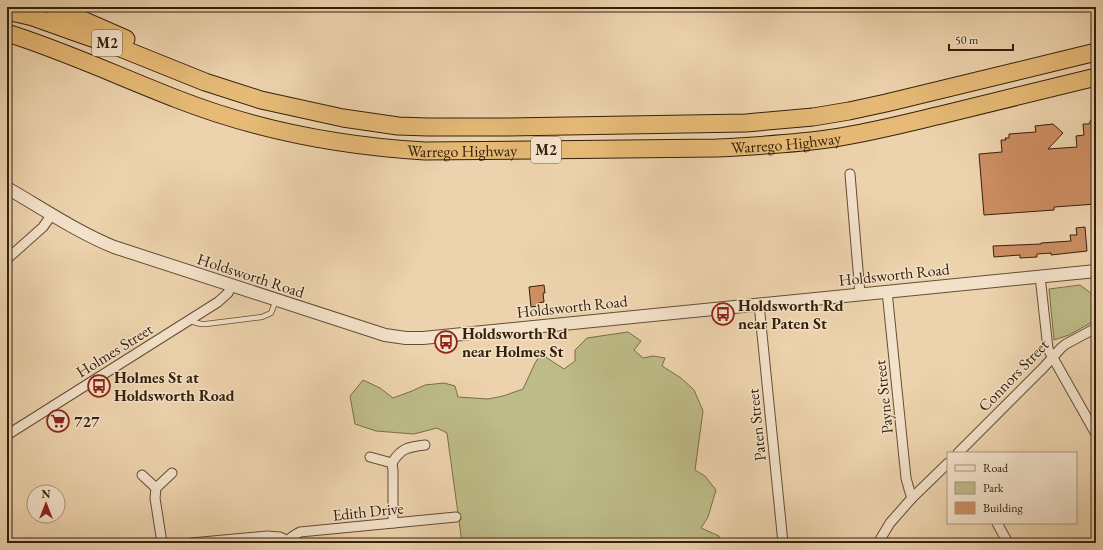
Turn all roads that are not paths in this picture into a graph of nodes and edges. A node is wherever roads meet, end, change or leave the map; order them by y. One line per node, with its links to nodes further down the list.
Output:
1 (53, 7): 6 (highway)
2 (7, 11): 6 (highway, Warrego Highway / M2)
3 (7, 33): 5 (highway, Warrego Highway / M2)
4 (1096, 52): 6 (highway, Warrego Highway / M2)
5 (1096, 77)
6 (206, 82)
7 (850, 174): 15 (street)
8 (7, 188): 9 (street, Holdsworth Road)
9 (52, 214): 10 (street); 13 (street, Holdsworth Road)
10 (7, 259)
11 (1096, 270): 12 (street, Holdsworth Road)
12 (1040, 276): 14 (street, Holdsworth Road); 20 (street)
13 (231, 285): 16 (street, Holdsworth Road); 18 (street, Holmes Street)
14 (887, 291): 15 (street, Holdsworth Road); 31 (street, Payne Street)
15 (860, 294): 17 (street, Holdsworth Road)
16 (276, 300): 17 (street, Holdsworth Road); 18 (lane)
17 (759, 304): 38 (street, Paten Street)
18 (188, 321): 22 (street, Holmes Street)
19 (1096, 328): 20 (street, Connors Street)
20 (1052, 357): 21 (street); 24 (street, Connors Street)
21 (1096, 434)
22 (7, 436)
23 (425, 445): 26 (street)
24 (959, 452)
25 (370, 457): 26 (street)
26 (392, 463): 33 (street)
27 (947, 464): 31 (street)
28 (172, 473): 30 (street)
29 (142, 475): 30 (street)
30 (156, 488): 36 (street)
31 (912, 498): 39 (street)
32 (456, 517): 33 (street, Edith Drive)
33 (393, 523): 35 (street, Edith Drive)
34 (998, 524): 40 (street)
35 (288, 542): 37 (street)
36 (162, 543)
37 (191, 543)
38 (783, 543)
39 (878, 543)
40 (1008, 543)

